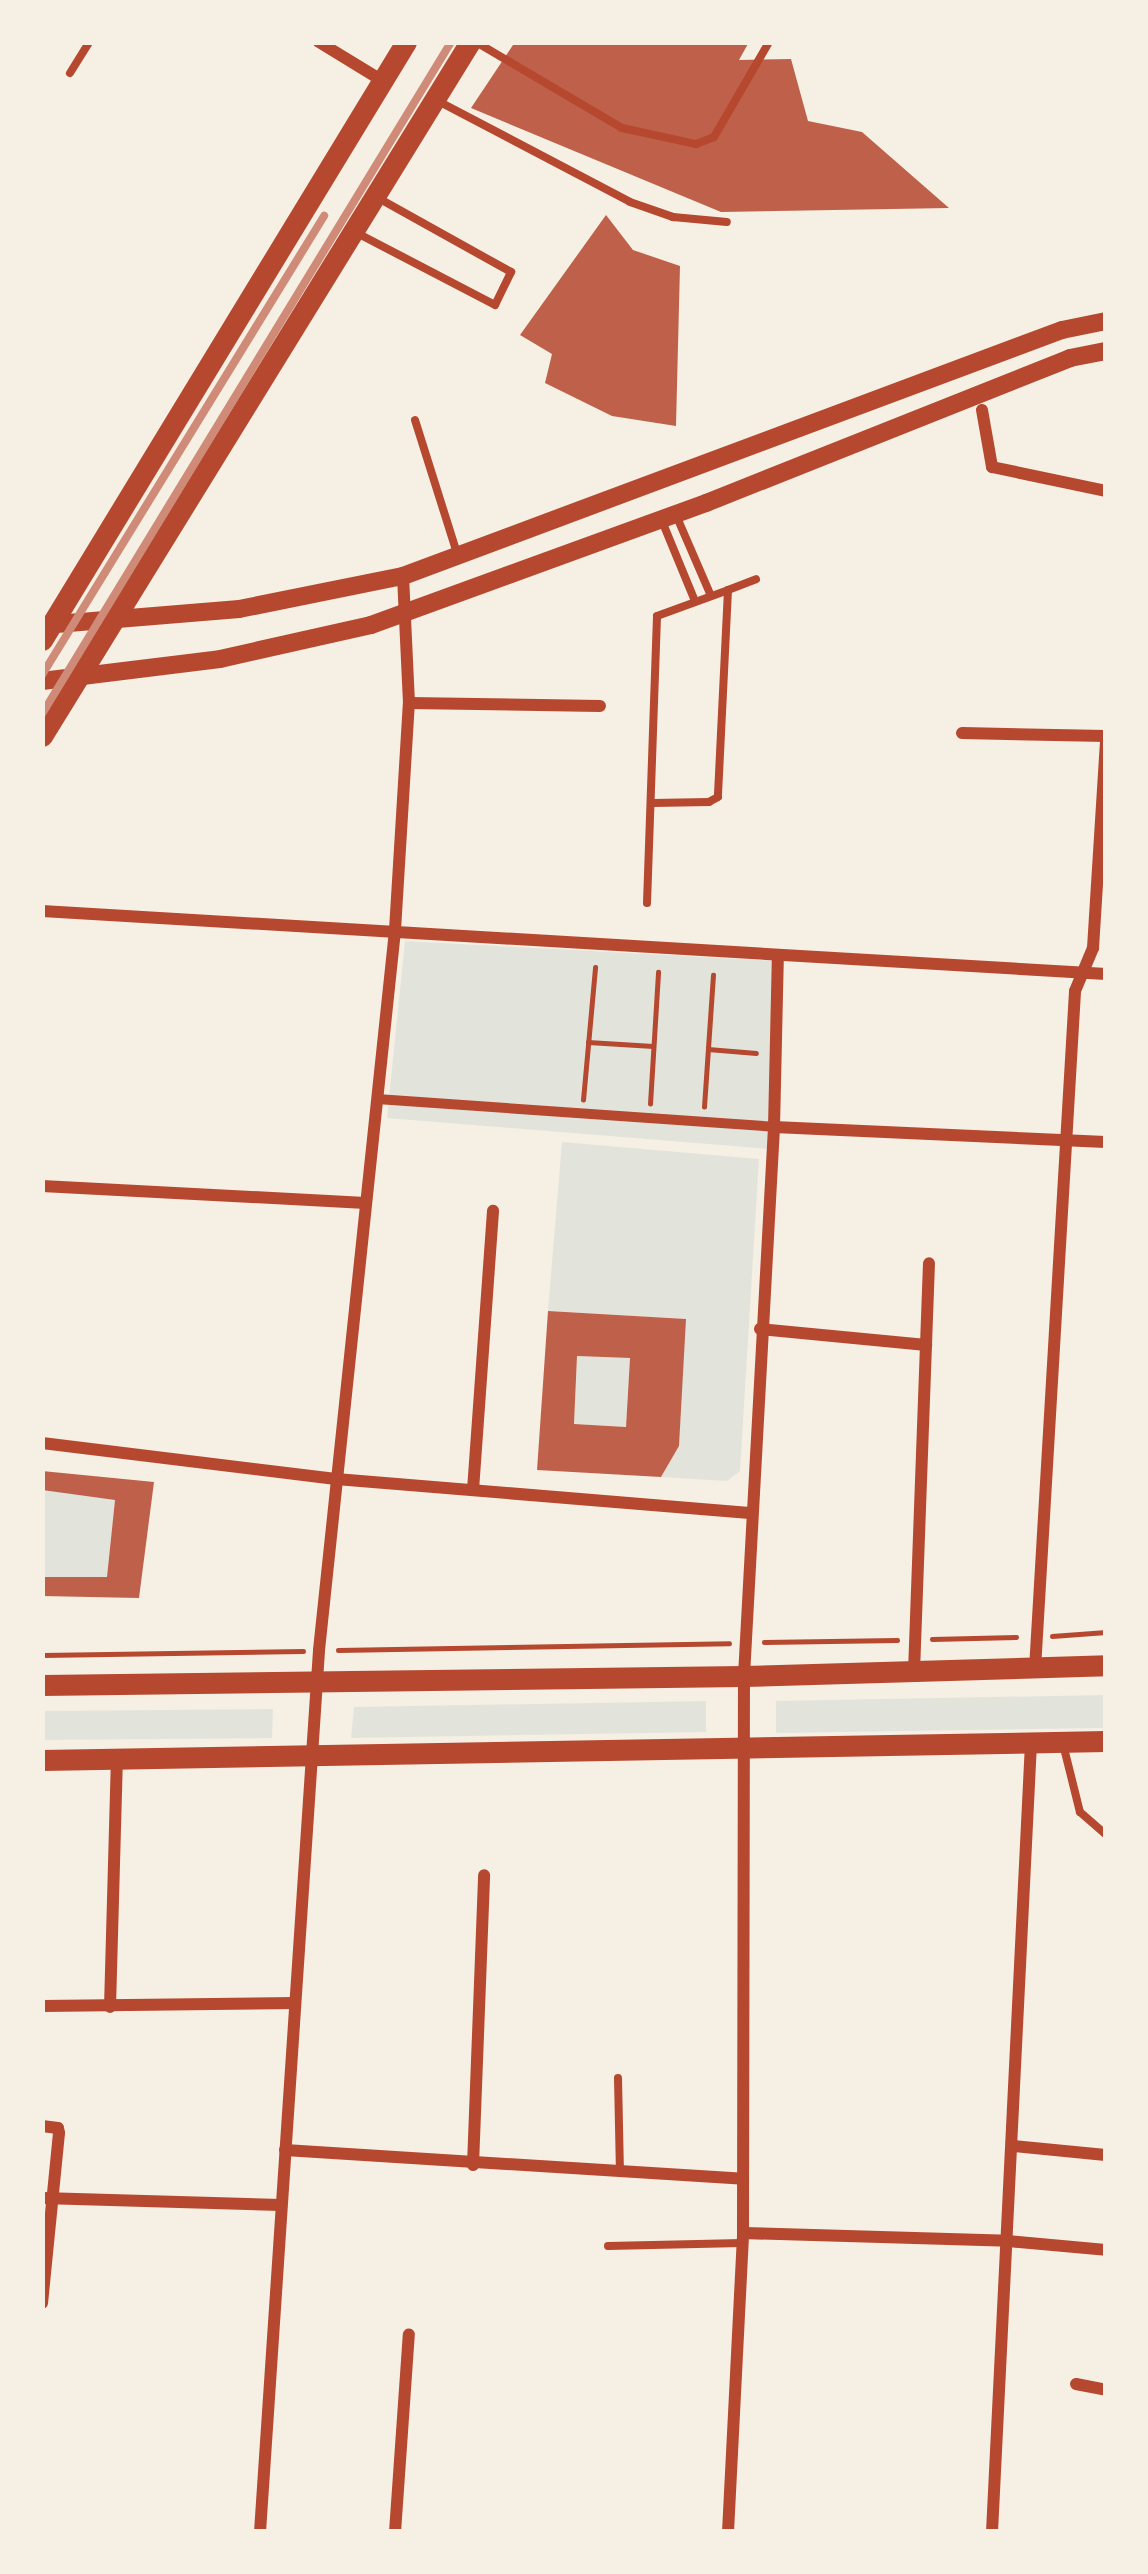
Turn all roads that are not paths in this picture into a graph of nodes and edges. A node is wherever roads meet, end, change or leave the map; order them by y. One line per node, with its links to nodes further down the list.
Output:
1 (89, 42): 6 (lane)
2 (319, 42): 7 (street)
3 (406, 42): 7 (main road)
4 (769, 42): 5 (lane)
5 (484, 44): 8 (main road)
6 (70, 73)
7 (382, 81): 26 (main road)
8 (435, 99): 9 (main road); 10 (lane)
9 (375, 196): 11 (main road); 11 (lane)
10 (728, 222)
11 (354, 231): 25 (main road)
12 (1106, 321): 18 (main road)
13 (1106, 351): 17 (main road)
14 (982, 410): 16 (street)
15 (415, 420): 18 (lane)
16 (1106, 491)
17 (669, 517): 22 (lane); 23 (lane); 24 (main road)
18 (458, 556): 19 (main road)
19 (403, 575): 24 (street); 25 (main road)
20 (756, 579): 21 (lane)
21 (728, 590): 22 (lane); 34 (lane)
22 (711, 596): 23 (lane)
23 (695, 601): 34 (lane)
24 (408, 613): 27 (main road); 29 (street)
25 (113, 622): 26 (main road); 27 (main road)
26 (45, 630)
27 (77, 677): 28 (main road); 32 (main road)
28 (42, 682)
29 (409, 703): 30 (street); 37 (street)
30 (600, 706)
31 (962, 734): 33 (street)
32 (42, 736)
33 (1106, 738): 39 (street)
34 (653, 803): 35 (lane)
35 (647, 903)
36 (42, 911): 37 (street)
37 (395, 930): 38 (street); 41 (street)
38 (778, 955): 39 (street); 42 (street)
39 (1083, 973): 40 (street); 43 (street)
40 (1106, 974)
41 (377, 1100): 42 (street); 46 (street)
42 (775, 1127): 43 (street); 49 (street)
43 (1068, 1140): 44 (street); 56 (street)
44 (1106, 1142)
45 (42, 1186): 46 (street)
46 (366, 1203): 52 (street)
47 (493, 1211): 53 (street)
48 (929, 1263): 50 (street)
49 (760, 1329): 50 (street); 54 (street)
50 (926, 1345): 57 (street)
51 (42, 1443): 52 (street)
52 (336, 1480): 53 (street); 59 (street)
53 (473, 1490): 54 (street)
54 (750, 1513): 58 (street)
55 (1106, 1665): 56 (main road)
56 (1035, 1669): 57 (main road)
57 (914, 1672): 58 (main road)
58 (744, 1676): 59 (main road); 64 (street)
59 (316, 1682): 60 (main road); 65 (street)
60 (42, 1685)
61 (1106, 1741): 62 (main road)
62 (1063, 1742): 63 (main road); 68 (lane)
63 (1031, 1743): 64 (main road); 75 (street)
64 (745, 1749): 65 (main road); 80 (street)
65 (312, 1756): 67 (main road); 70 (street)
66 (42, 1760): 67 (main road)
67 (118, 1760): 72 (street)
68 (1106, 1835)
69 (484, 1875): 78 (street)
70 (295, 2002): 72 (street); 76 (street)
71 (42, 2006): 72 (street)
72 (110, 2007)
73 (618, 2078): 79 (lane)
74 (42, 2126): 81 (street)
75 (1013, 2146): 77 (street); 84 (street)
76 (285, 2150): 78 (street); 82 (street)
77 (1106, 2155)
78 (472, 2165): 79 (street)
79 (620, 2173): 80 (street)
80 (743, 2179): 83 (street)
81 (47, 2198): 82 (street); 87 (street)
82 (281, 2205): 91 (street)
83 (742, 2238): 84 (street); 85 (lane); 93 (street)
84 (1008, 2241): 86 (street); 94 (street)
85 (608, 2246)
86 (1106, 2250)
87 (42, 2302)
88 (410, 2334): 92 (street)
89 (1076, 2384): 90 (street)
90 (1106, 2390)
91 (260, 2532)
92 (395, 2532)
93 (728, 2532)
94 (992, 2532)

